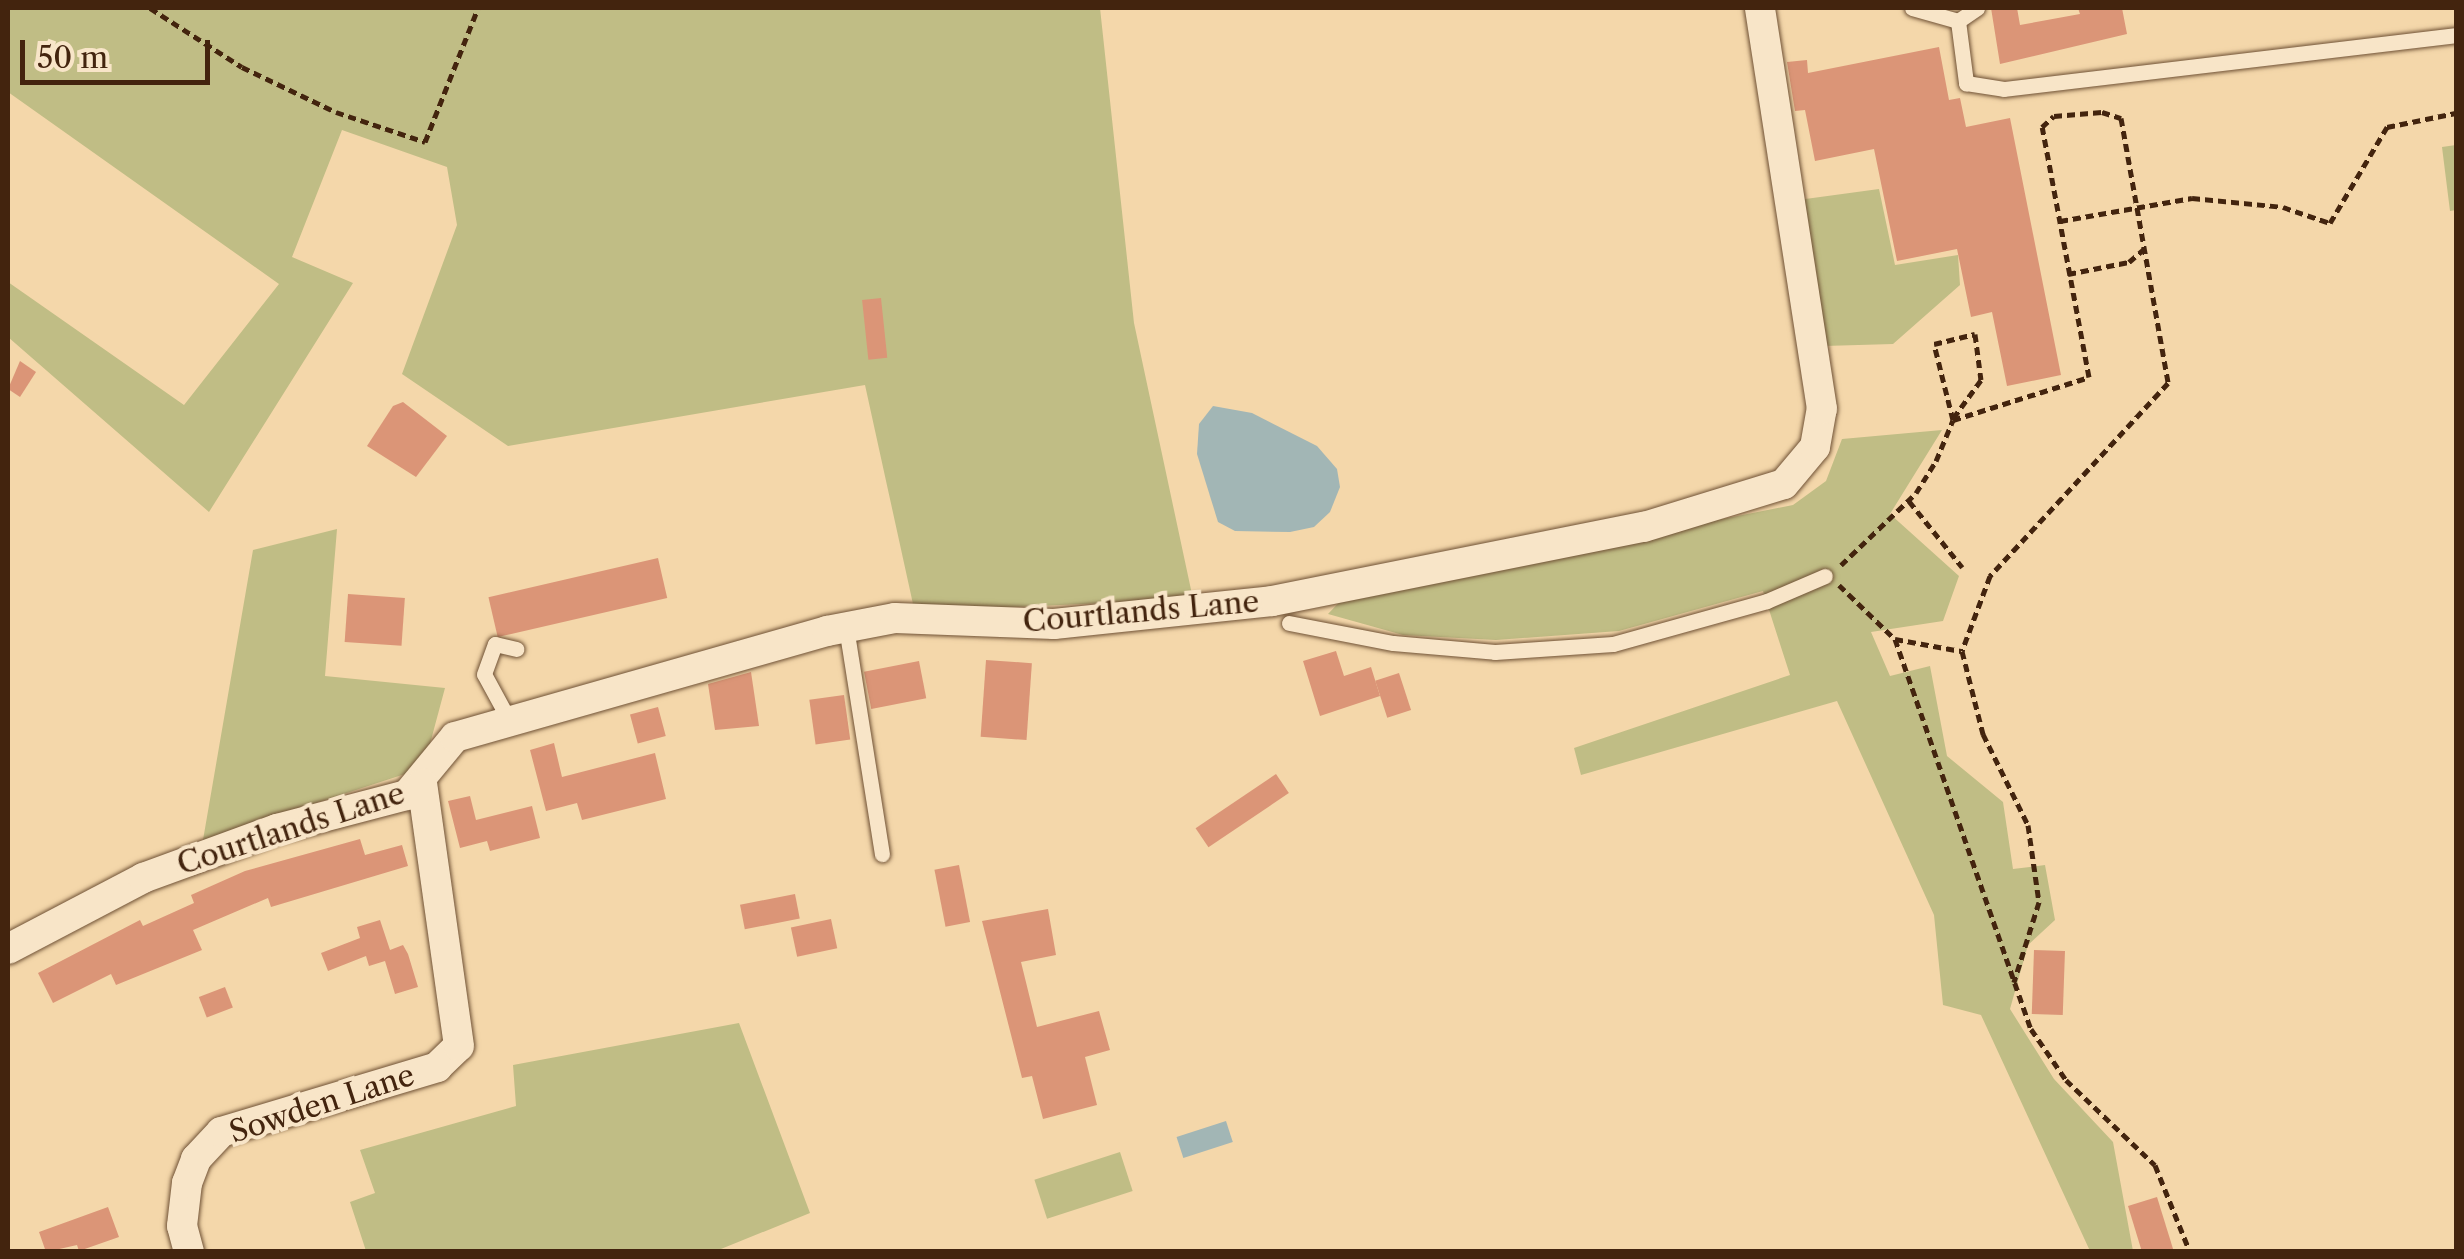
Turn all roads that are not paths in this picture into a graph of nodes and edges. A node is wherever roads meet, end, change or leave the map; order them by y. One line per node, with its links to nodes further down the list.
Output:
1 (1760, 8): 7 (street, Courtlands Lane)
2 (1912, 8): 4 (lane)
3 (1977, 8): 4 (lane)
4 (1958, 21): 5 (lane)
5 (2456, 35)
6 (1826, 576): 7 (lane)
7 (1281, 612): 8 (street, Courtlands Lane)
8 (846, 627): 10 (street, Courtlands Lane); 12 (lane)
9 (516, 649): 10 (lane)
10 (509, 720): 11 (street, Courtlands Lane)
11 (422, 784): 13 (street, Courtlands Lane); 14 (street, Sowden Lane)
12 (882, 854)
13 (8, 949)
14 (189, 1252)

